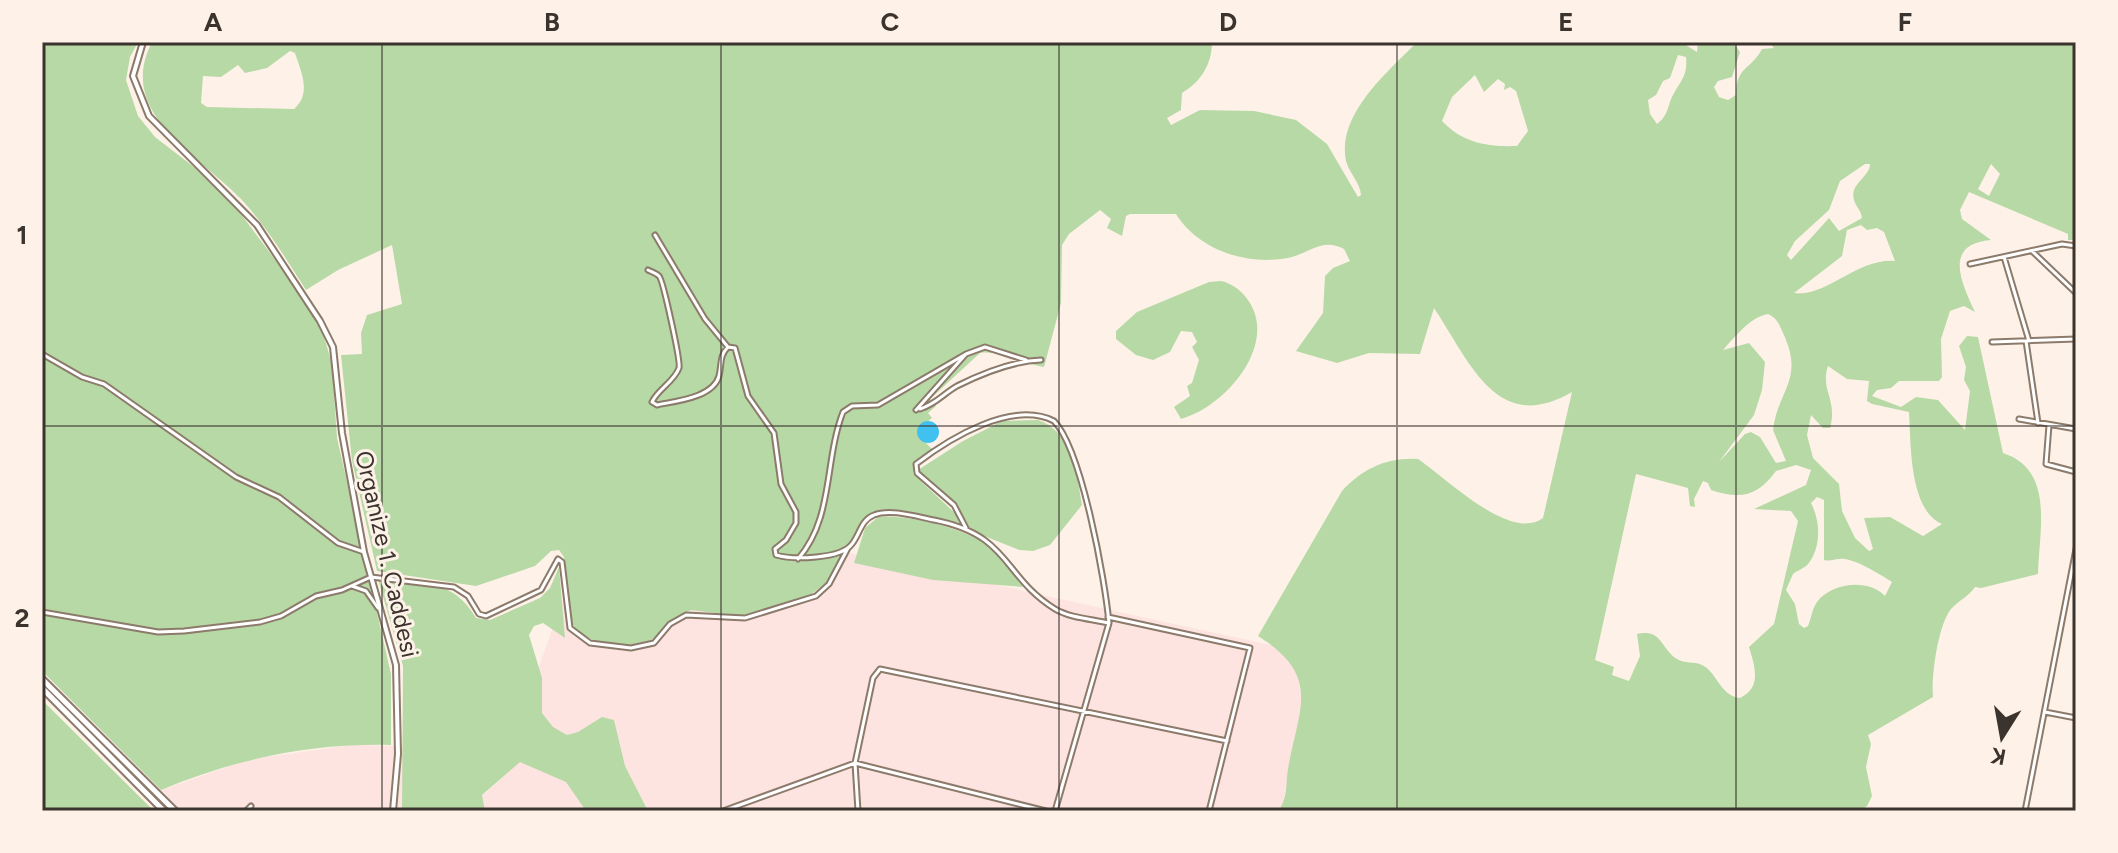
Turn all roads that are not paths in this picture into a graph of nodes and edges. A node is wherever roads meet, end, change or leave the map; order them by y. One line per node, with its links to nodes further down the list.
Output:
1 (143, 42): 25 (street, Organize 1. Caddesi)
2 (655, 235): 12 (street)
3 (2076, 246): 4 (street)
4 (2032, 251): 5 (street); 8 (street)
5 (2004, 257): 6 (street); 10 (street)
6 (1970, 264)
7 (648, 270): 12 (street)
8 (2076, 293)
9 (2076, 339): 10 (street)
10 (2028, 341): 11 (street); 18 (street)
11 (1992, 342)
12 (728, 347): 26 (street)
13 (42, 354): 25 (street)
14 (966, 354): 15 (street); 15 (street); 26 (street)
15 (1026, 360): 16 (street)
16 (1041, 360)
17 (2019, 419): 18 (street)
18 (2038, 423): 19 (street)
19 (2049, 425): 20 (street); 21 (street)
20 (2076, 429)
21 (2076, 472)
22 (966, 529): 23 (street); 33 (street); 34 (street)
23 (848, 548): 26 (street); 27 (street)
24 (2076, 549): 29 (street)
25 (364, 552): 27 (street, Organize 1. Caddesi)
26 (797, 560)
27 (371, 577): 28 (street); 32 (street, Organize 1. Caddesi)
28 (351, 586): 31 (street); 32 (street)
29 (2067, 591): 30 (street); 38 (street)
30 (2076, 593)
31 (42, 612)
32 (381, 612): 46 (street, Organize 1. Caddesi)
33 (1108, 617): 34 (street); 40 (street)
34 (1109, 623): 37 (street)
35 (42, 679): 44 (main road)
36 (42, 688): 43 (main road)
37 (1084, 712): 40 (street); 41 (street); 50 (street)
38 (2045, 712): 39 (street); 52 (street)
39 (2076, 718)
40 (1227, 741): 51 (street)
41 (855, 763): 47 (street); 48 (street); 49 (street)
42 (251, 806): 45 (street)
43 (164, 811)
44 (175, 811)
45 (246, 811)
46 (393, 811)
47 (723, 811)
48 (858, 811)
49 (1046, 811)
50 (1055, 811)
51 (1209, 811)
52 (2025, 811)

